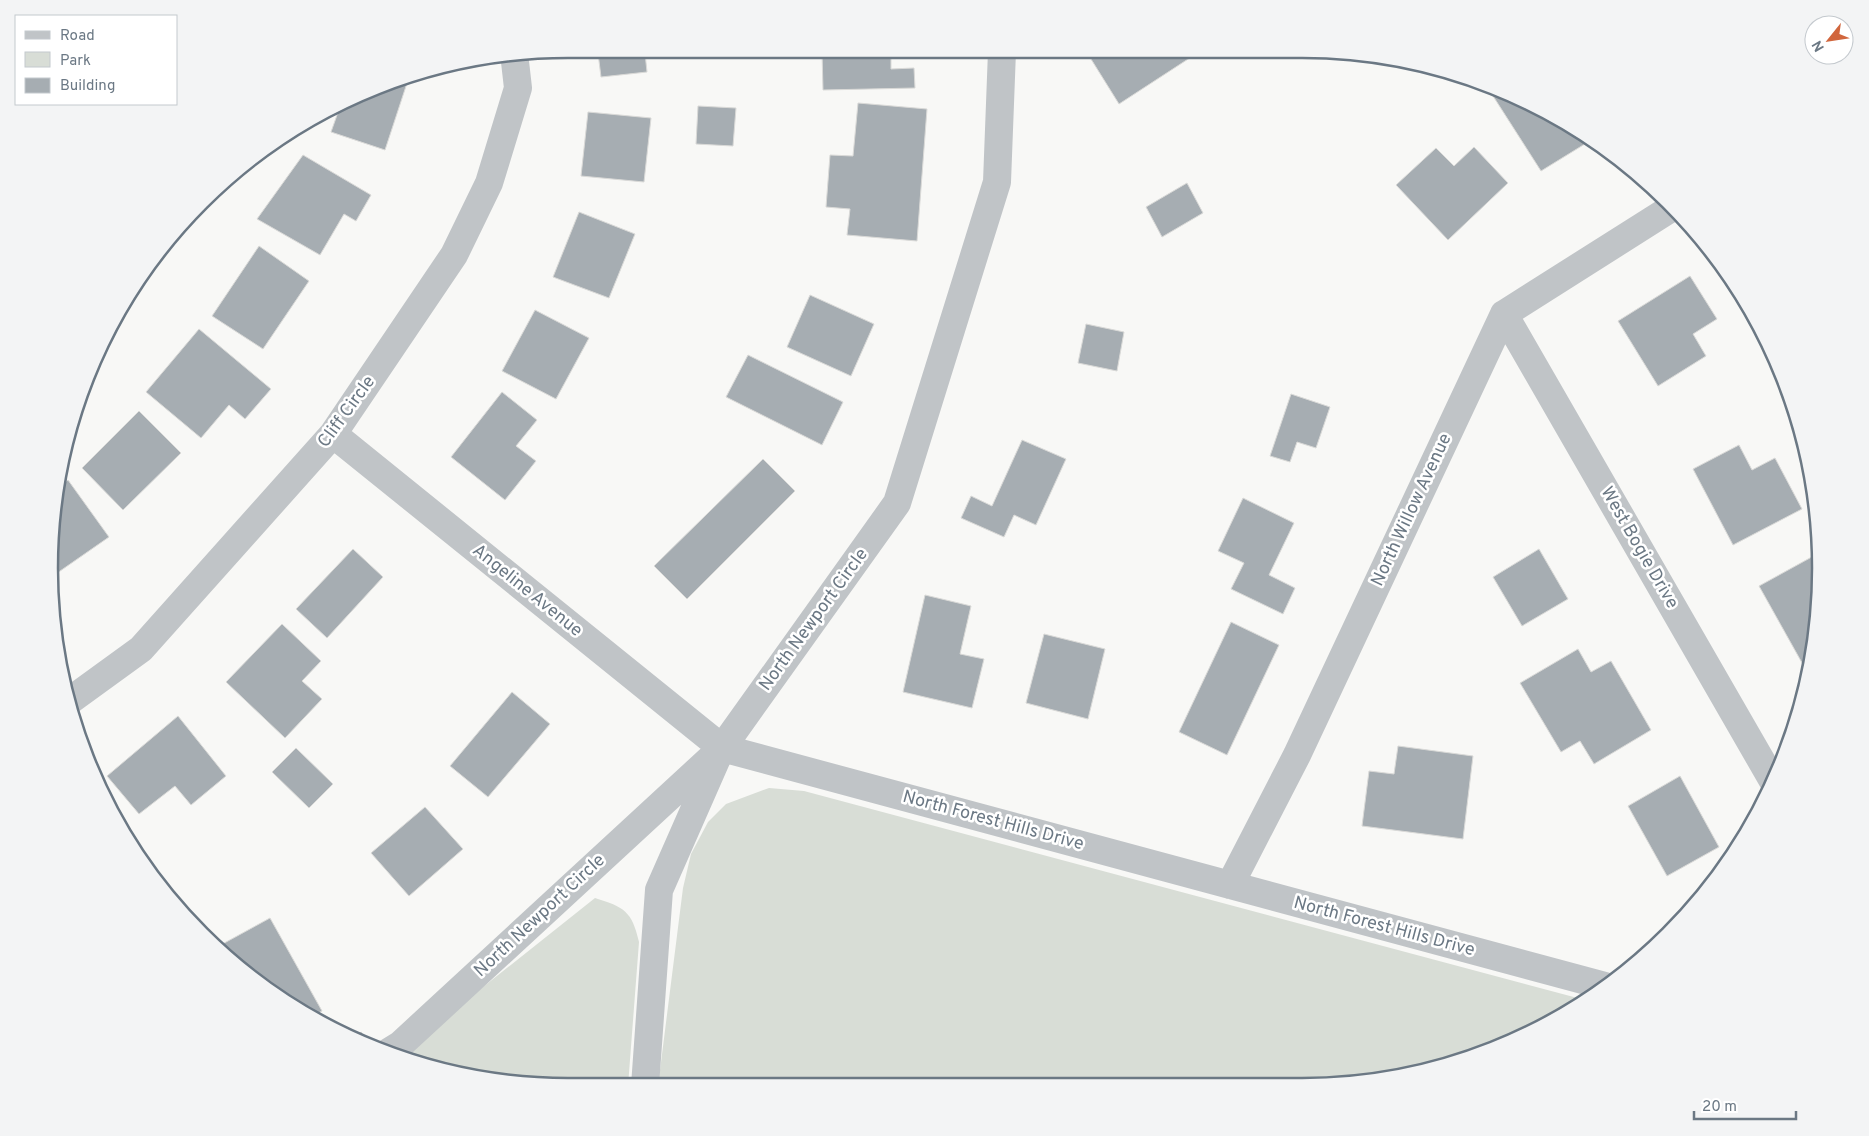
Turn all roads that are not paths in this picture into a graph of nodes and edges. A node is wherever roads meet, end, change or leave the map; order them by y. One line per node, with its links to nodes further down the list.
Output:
1 (1002, 58): 7 (street, North Newport Circle)
2 (515, 61): 5 (street, Cliff Circle)
3 (1666, 211): 4 (street)
4 (1504, 314): 8 (street, West Bogie Drive); 9 (street, North Willow Avenue)
5 (333, 434): 6 (street, Cliff Circle); 7 (street, Angeline Avenue)
6 (74, 697)
7 (722, 748): 9 (street, North Forest Hills Drive); 11 (street, North Newport Circle); 12 (street)
8 (1768, 773)
9 (1230, 885): 10 (street, North Forest Hills Drive)
10 (1597, 984)
11 (395, 1048)
12 (646, 1078)

